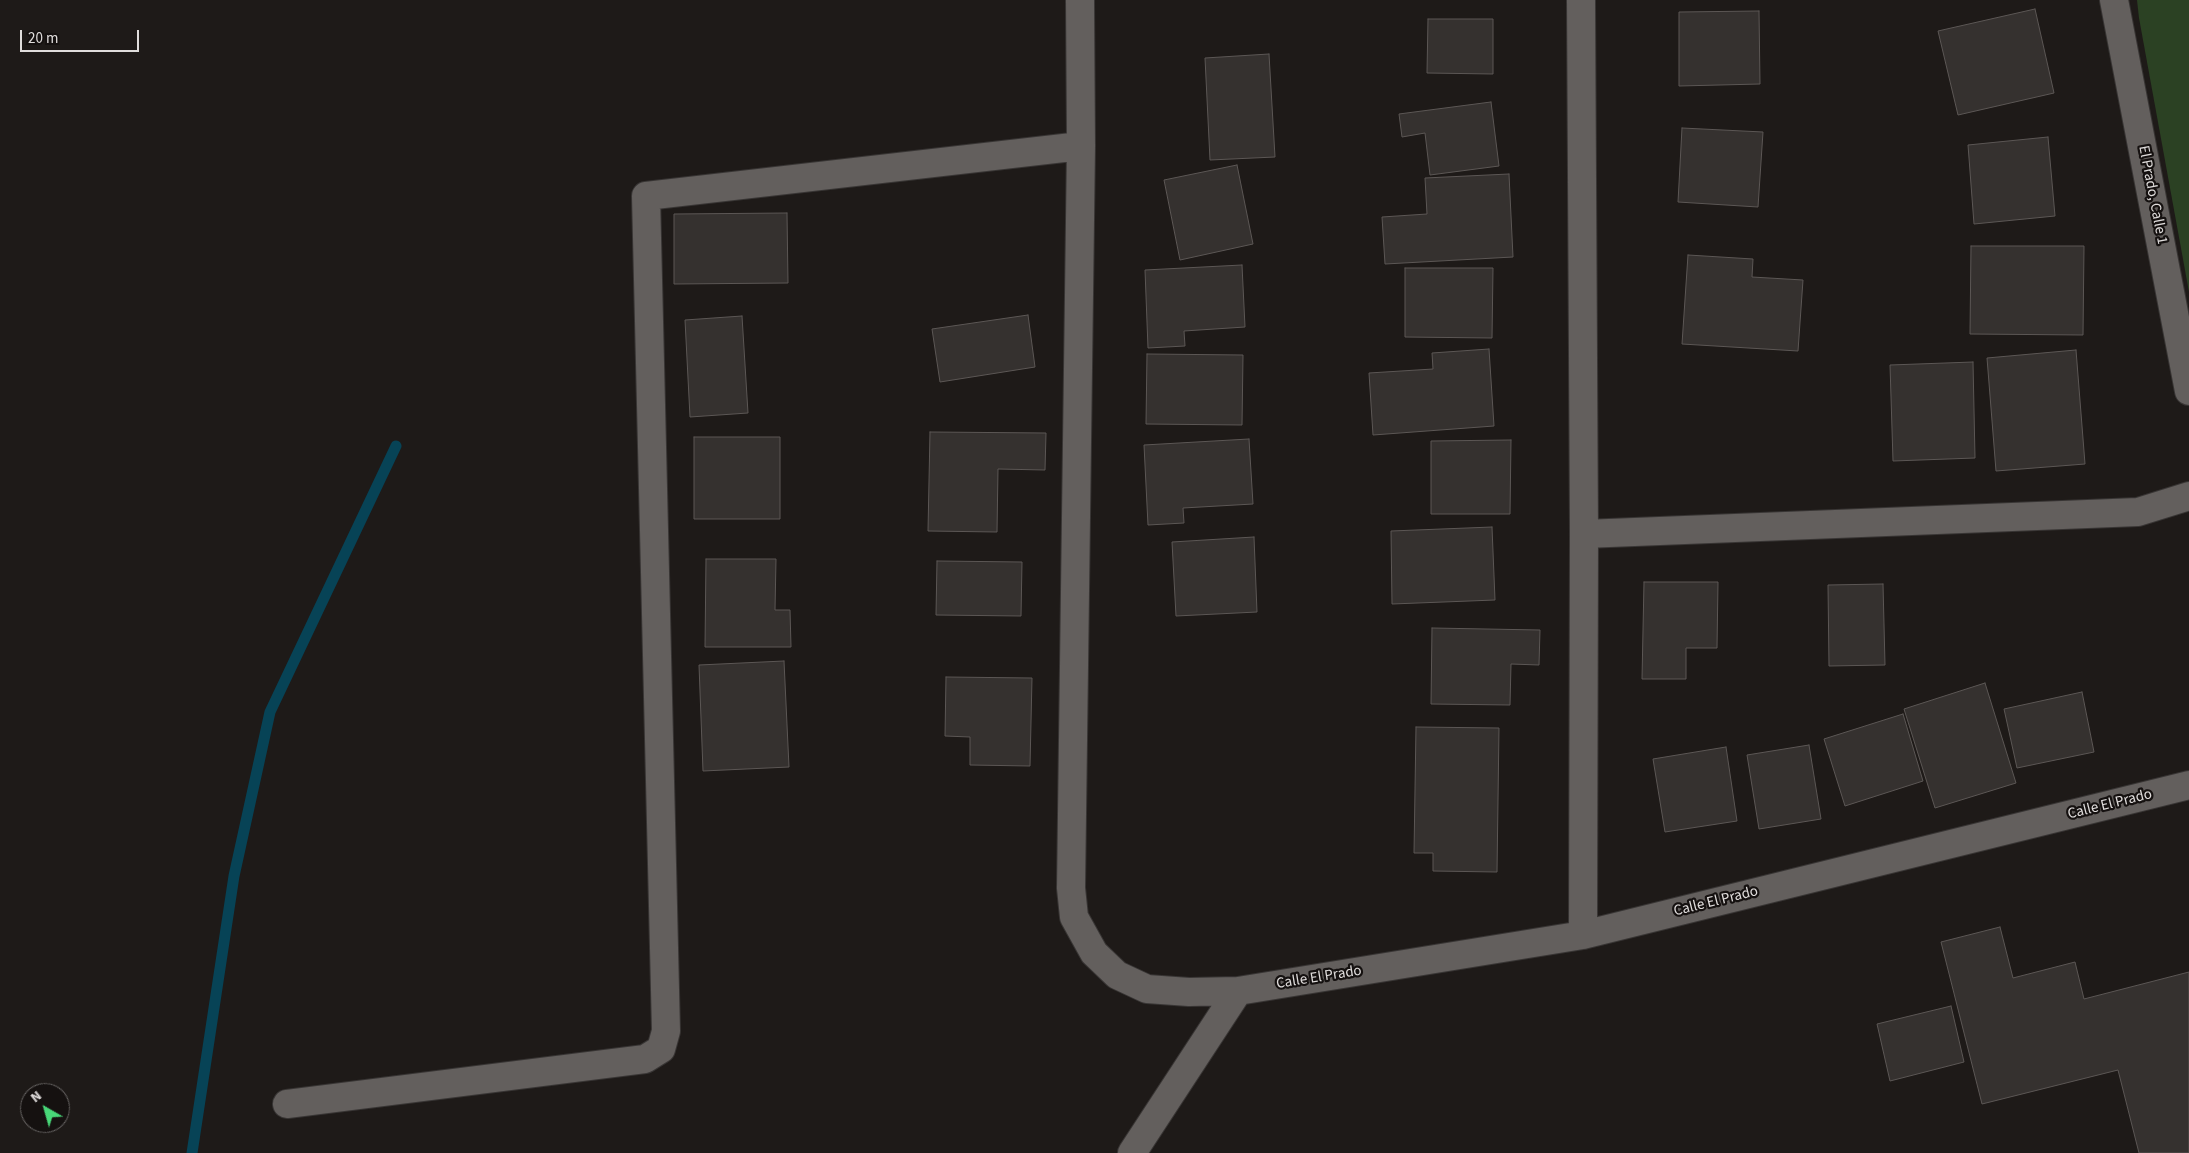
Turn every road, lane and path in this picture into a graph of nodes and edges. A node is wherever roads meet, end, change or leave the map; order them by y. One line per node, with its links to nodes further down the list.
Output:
1 (1080, 0): 4 (street, Calle El Prado)
2 (1581, 0): 7 (street)
3 (2114, 0): 5 (street, El Prado, Calle 1)
4 (1081, 146): 10 (street, Calle El Prado); 11 (street)
5 (2189, 391)
6 (2189, 496): 7 (street)
7 (1584, 534): 9 (street)
8 (2189, 785): 9 (street, Calle El Prado)
9 (1583, 936): 10 (street, Calle El Prado)
10 (1238, 991): 12 (street)
11 (287, 1104)
12 (1132, 1153)

